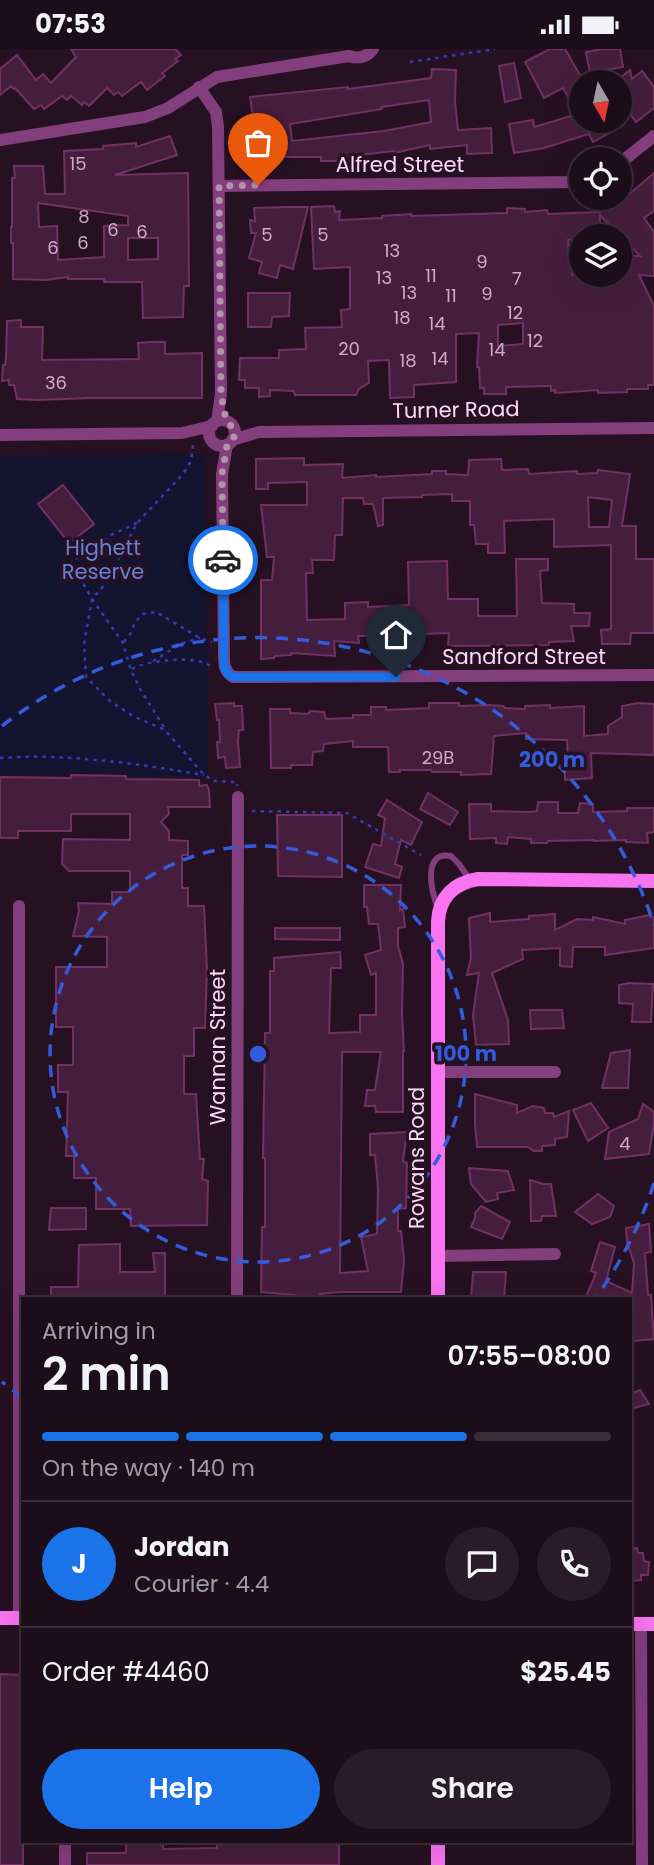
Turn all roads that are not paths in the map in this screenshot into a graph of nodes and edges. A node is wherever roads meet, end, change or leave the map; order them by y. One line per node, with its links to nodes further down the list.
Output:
1 (363, 52): 2 (street)
2 (199, 87): 4 (street); 7 (street)
3 (654, 136): 5 (street)
4 (0, 140)
5 (632, 153)
6 (569, 182): 7 (street, Alfred Street)
7 (219, 186): 8 (street)
8 (222, 424): 10 (street, Turner Road); 11 (street, Turner Road); 13 (street); 13 (street)
9 (654, 428): 10 (street, Turner Road)
10 (259, 432): 13 (street, Turner Road)
11 (188, 434): 12 (street, Turner Road); 13 (street, Turner Road)
12 (0, 435)
13 (221, 442): 14 (street, Sandford Street)
14 (654, 675)
15 (238, 797): 24 (street, Wannan Street)
16 (470, 880): 17 (street); 19 (street); 19 (lane)
17 (654, 881)
18 (19, 906): 27 (street)
19 (439, 911): 20 (street, Rowans Road)
20 (438, 1072): 21 (street); 23 (street, Rowans Road)
21 (555, 1072)
22 (555, 1254): 23 (street)
23 (438, 1256): 25 (street, Rowans Road)
24 (237, 1297)
25 (438, 1297)
26 (0, 1618): 27 (street)
27 (21, 1618)
28 (642, 1624): 33 (street)
29 (65, 1843): 31 (street)
30 (438, 1843): 32 (street)
31 (65, 1865)
32 (438, 1865)
33 (642, 1865)

